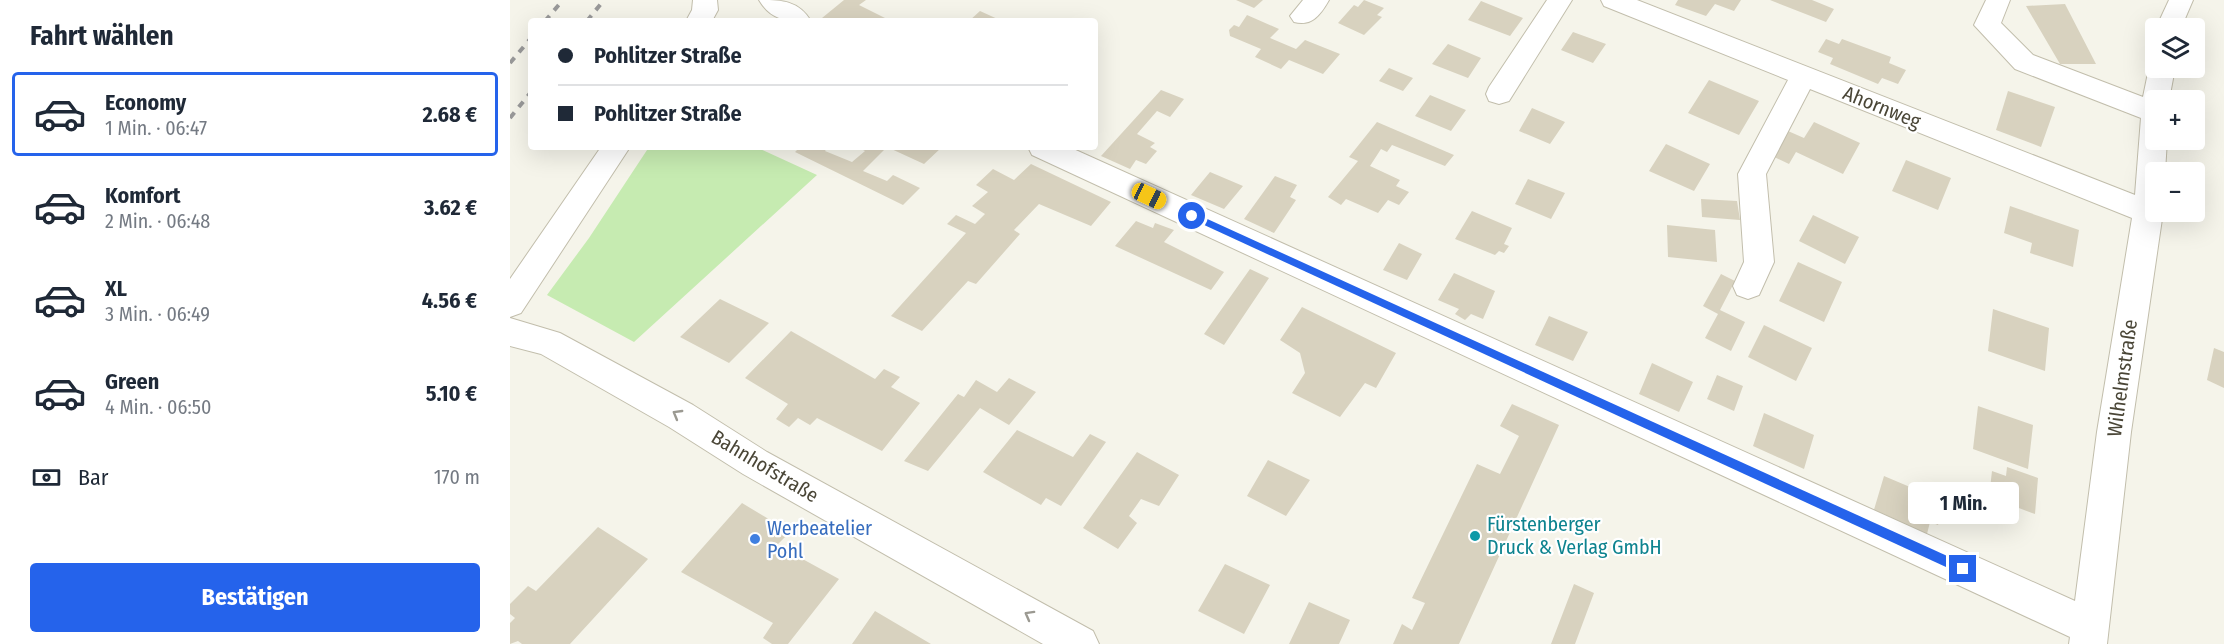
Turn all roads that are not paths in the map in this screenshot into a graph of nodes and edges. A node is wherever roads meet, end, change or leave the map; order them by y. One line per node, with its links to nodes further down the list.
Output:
1 (705, 0): 7 (street)
2 (771, 0): 8 (street)
3 (1560, 0): 11 (street)
4 (1998, 0): 12 (street)
5 (2181, 0): 9 (street)
6 (1616, 1): 10 (street, Ahornweg)
7 (701, 18)
8 (794, 18)
9 (2173, 18)
10 (1803, 75): 15 (street, Ahornweg); 17 (street)
11 (1500, 94)
12 (2145, 102)
13 (614, 150): 18 (street)
14 (1048, 150): 20 (street)
15 (2145, 211)
16 (2146, 222): 20 (street, Wilhelmstraße)
17 (1748, 286)
18 (510, 304)
19 (510, 332): 21 (street, Bahnhofstraße, one-way to 19)
20 (2089, 636)
21 (1080, 644)

